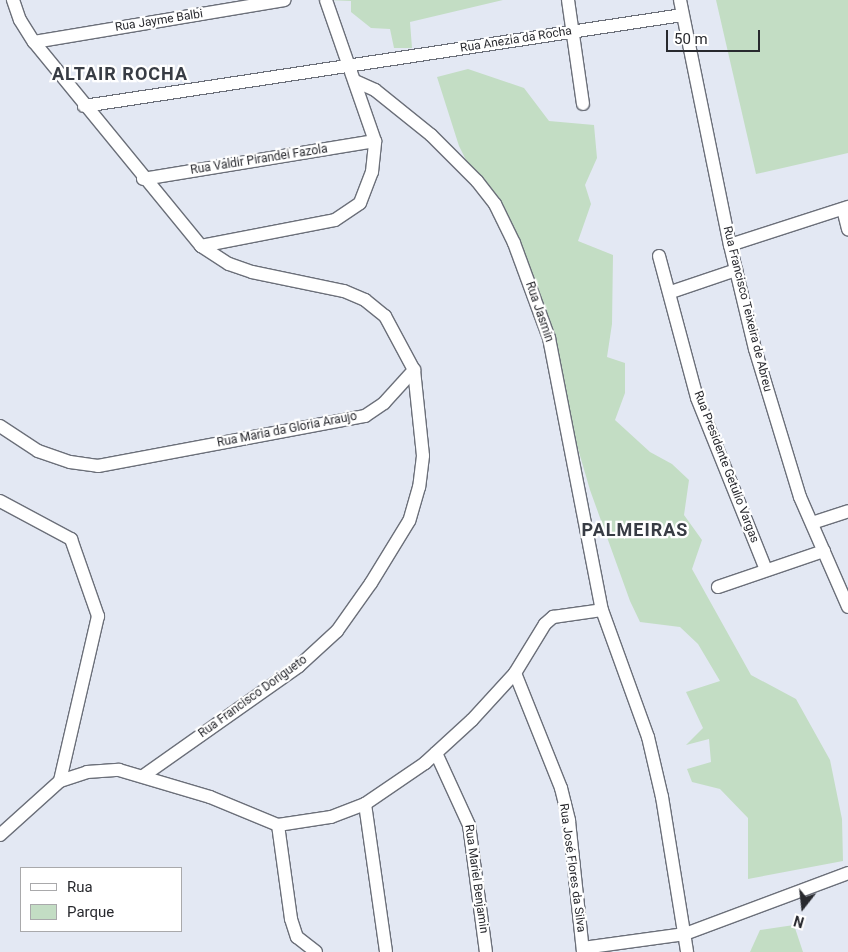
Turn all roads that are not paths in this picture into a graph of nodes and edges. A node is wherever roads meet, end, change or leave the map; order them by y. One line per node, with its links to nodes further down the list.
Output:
1 (13, 0): 8 (street)
2 (285, 0): 8 (street, Rua Jayme Balbi)
3 (326, 0): 9 (street)
4 (568, 0): 7 (street)
5 (680, 0): 6 (street, Rua Francisco Teixeira de Abreu)
6 (682, 15): 7 (street, Rua Anezia da Rocha); 17 (street, Rua Francisco Teixeira de Abreu)
7 (572, 31): 9 (street, Rua Anezia da Rocha); 11 (street)
8 (34, 42): 12 (street)
9 (350, 65): 10 (street); 12 (street, Rua Anezia da Rocha)
10 (355, 81): 13 (street); 31 (street, Rua Jasmin)
11 (584, 104)
12 (84, 106): 14 (street)
13 (375, 141): 14 (street, Rua Valdir Pirandei Fazola); 18 (street)
14 (144, 179): 18 (street)
15 (846, 208): 16 (street); 17 (street)
16 (848, 229)
17 (730, 245): 20 (street, Rua Francisco Teixeira de Abreu)
18 (201, 246): 22 (street)
19 (659, 256): 21 (street, Rua Presidente Getulio Vargas)
20 (736, 270): 21 (street); 26 (street, Rua Francisco Teixeira de Abreu)
21 (671, 292): 28 (street, Rua Presidente Getulio Vargas)
22 (414, 370): 23 (street, Rua Maria da Gloria Araujo); 34 (street, Rua Francisco Dorigueto)
23 (0, 426)
24 (0, 501): 35 (street)
25 (848, 511): 26 (street)
26 (812, 523): 27 (street, Rua Francisco Teixeira de Abreu)
27 (824, 551): 28 (street); 30 (street, Rua Francisco Teixeira de Abreu)
28 (766, 570): 29 (street)
29 (718, 587)
30 (848, 607)
31 (602, 610): 32 (street); 40 (street, Rua Jasmin)
32 (515, 673): 33 (street); 41 (street, Rua José Flores da Silva)
33 (436, 753): 36 (street); 44 (street, Rua Mariel Benjamin)
34 (143, 776): 35 (street); 37 (street)
35 (60, 781): 38 (street)
36 (365, 804): 37 (street); 43 (street)
37 (278, 824): 42 (street)
38 (0, 835)
39 (848, 873): 40 (street)
40 (685, 934): 41 (street); 45 (street, Rua Jasmin)
41 (583, 950)
42 (316, 952)
43 (386, 952)
44 (486, 952)
45 (686, 952)

